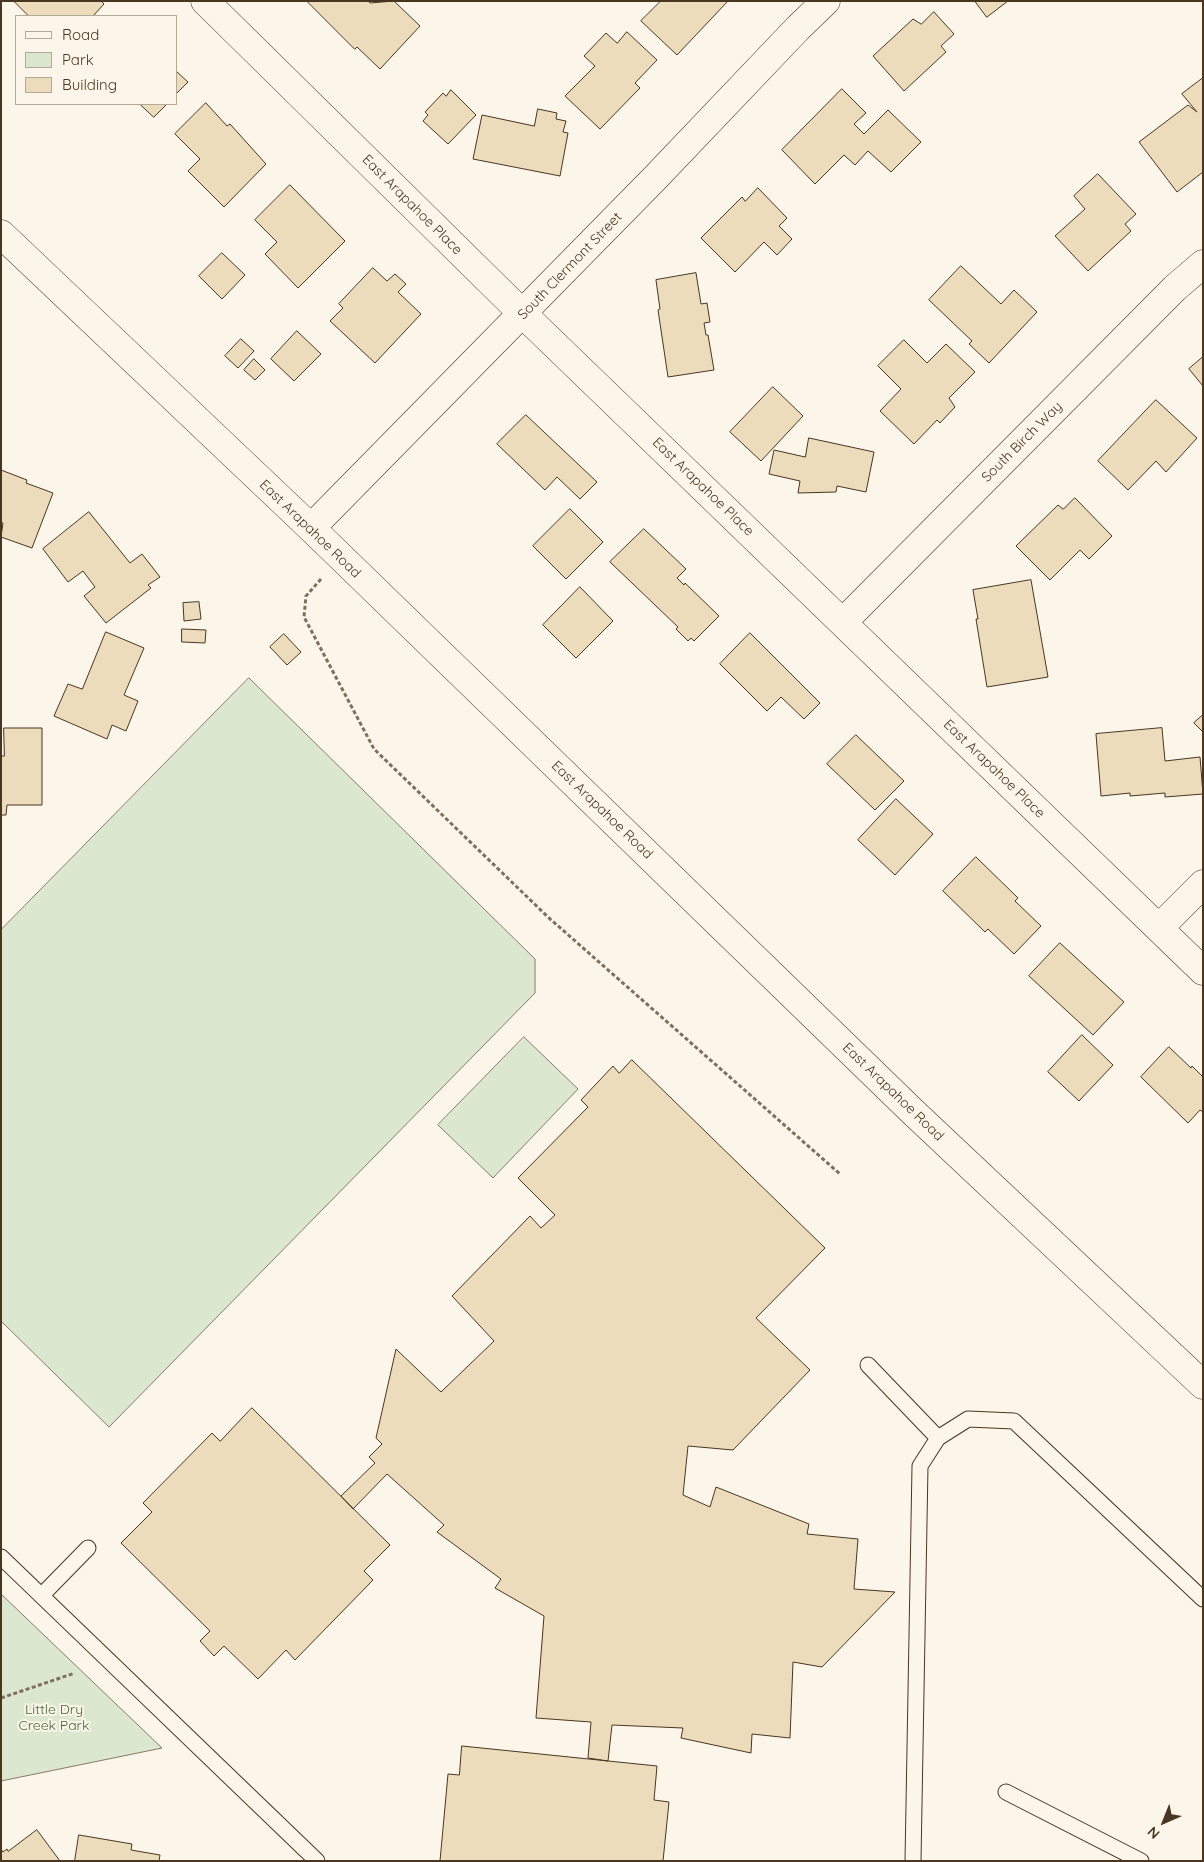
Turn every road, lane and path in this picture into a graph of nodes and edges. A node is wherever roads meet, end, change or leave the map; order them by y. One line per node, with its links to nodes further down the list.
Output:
1 (826, 1): 5 (street, South Clermont Street)
2 (207, 2): 5 (street, East Arapahoe Place)
3 (1, 234): 6 (street, East Arapahoe Road)
4 (1203, 264): 8 (street, South Birch Way)
5 (523, 314): 6 (street, South Clermont Street); 8 (street, East Arapahoe Place)
6 (310, 528): 7 (street, East Arapahoe Road)
7 (340, 557): 12 (path); 14 (street, East Arapahoe Road)
8 (843, 622): 10 (street, East Arapahoe Place)
9 (1203, 884): 10 (street)
10 (1159, 928): 11 (street, East Arapahoe Place)
11 (1203, 971)
12 (840, 1174)
13 (868, 1366): 15 (lane)
14 (1203, 1385)
15 (938, 1438): 19 (lane); 24 (lane)
16 (88, 1548): 18 (lane)
17 (1, 1557): 18 (lane)
18 (42, 1595): 23 (lane)
19 (1203, 1599)
20 (75, 1673): 21 (path)
21 (1, 1698)
22 (1006, 1792): 25 (lane)
23 (317, 1861)
24 (913, 1861)
25 (1141, 1861)

